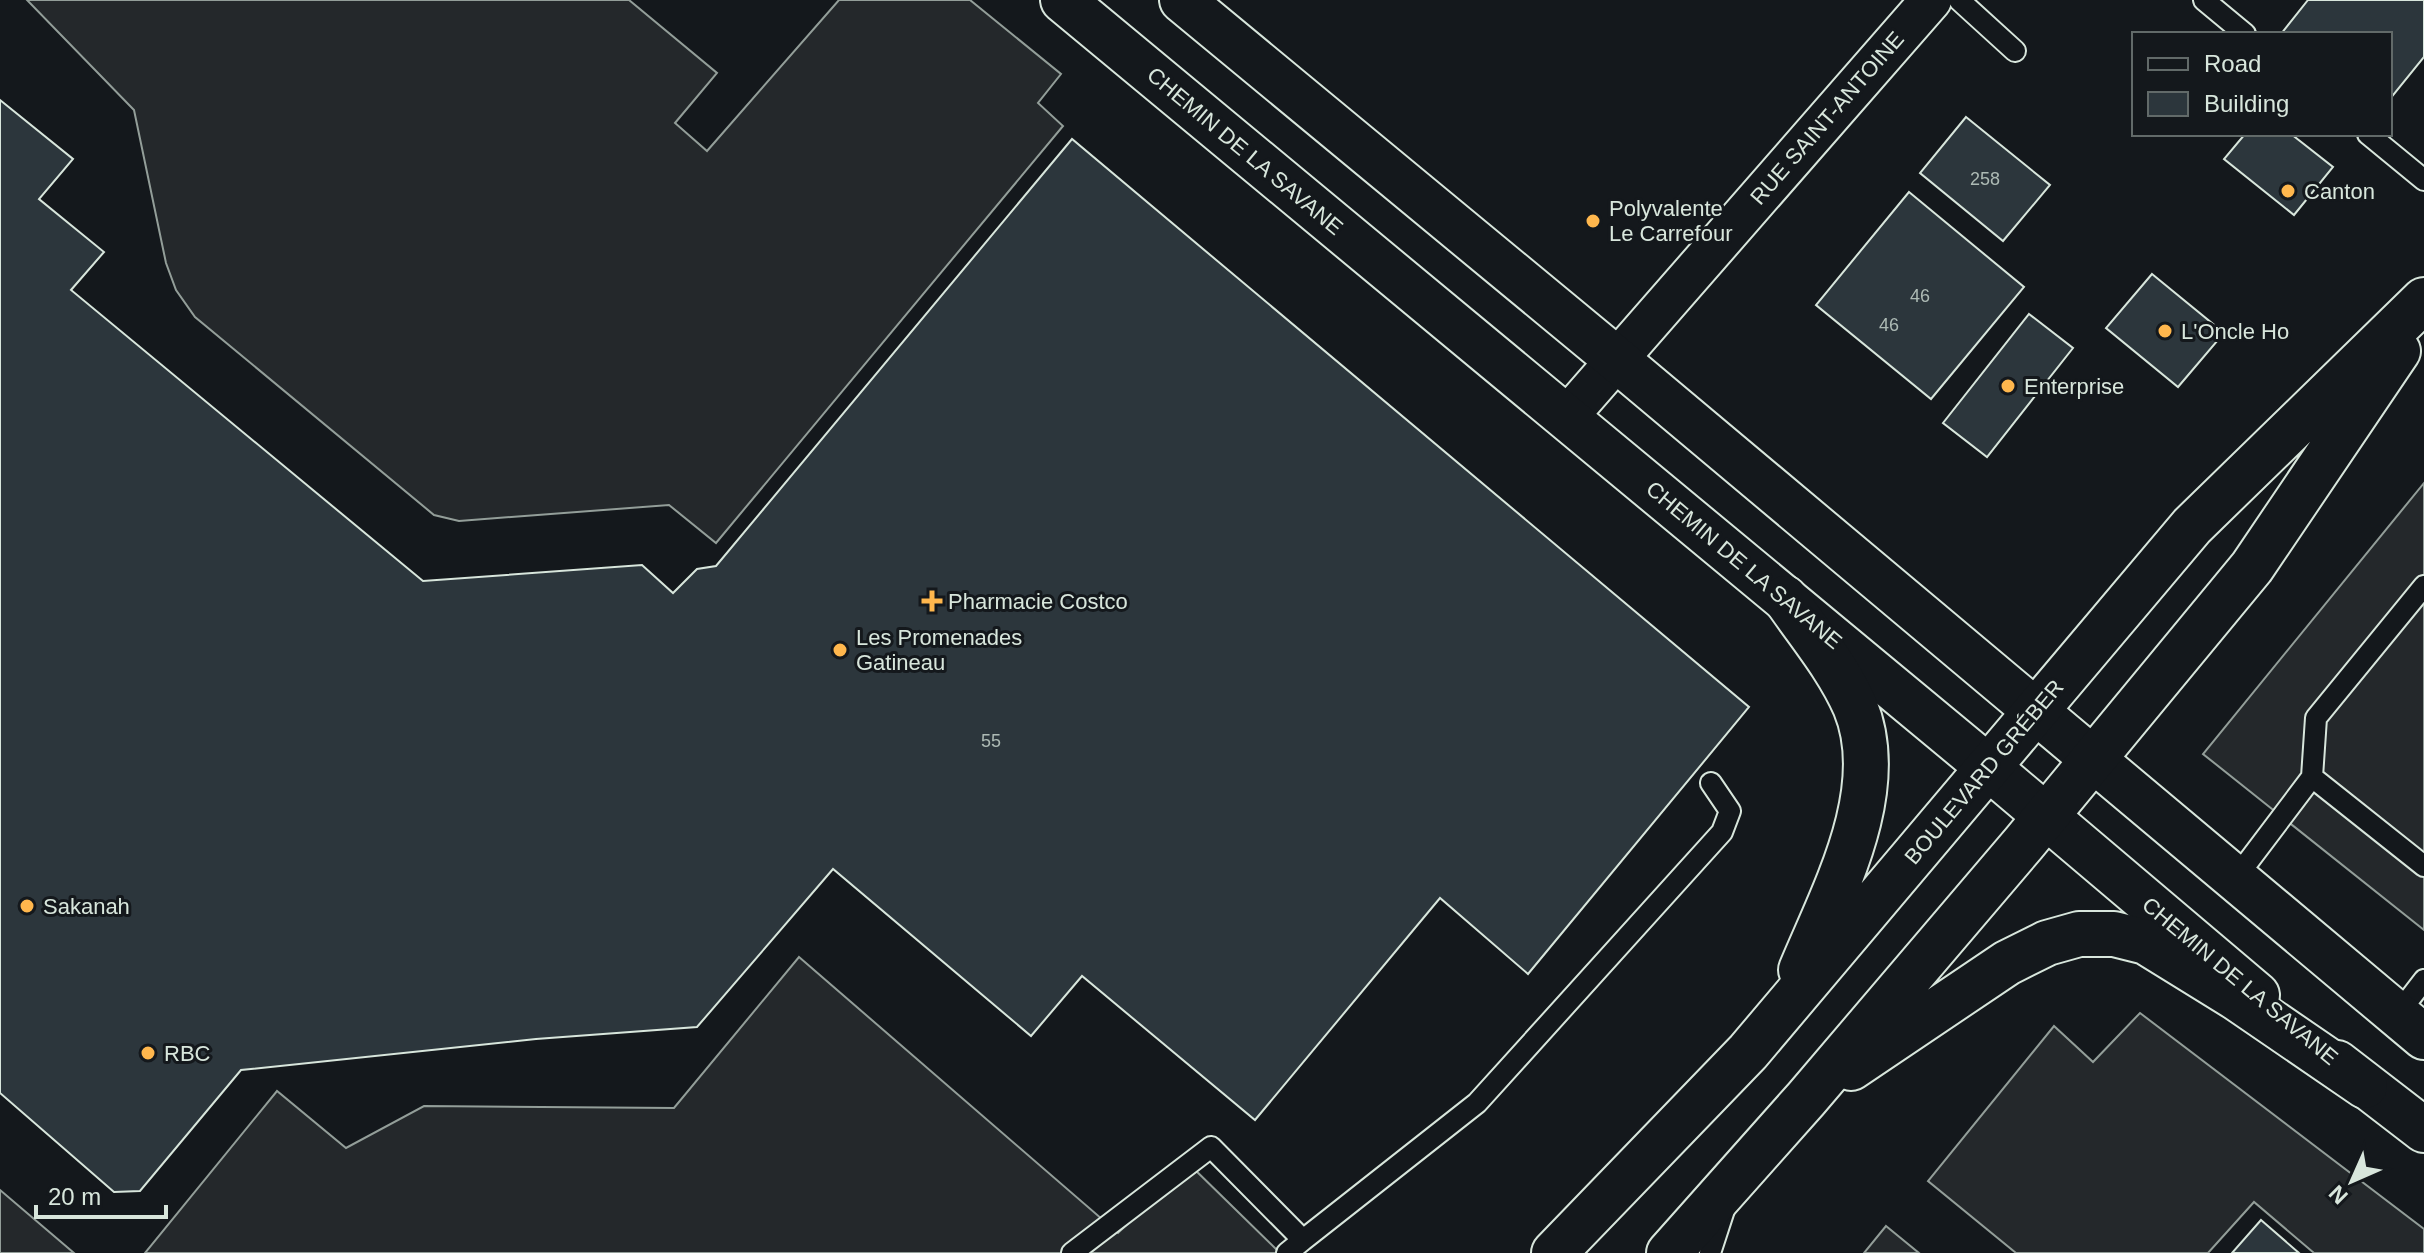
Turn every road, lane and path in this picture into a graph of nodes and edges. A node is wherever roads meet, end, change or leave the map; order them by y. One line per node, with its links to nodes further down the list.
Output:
1 (1063, 0): 13 (main road, CHEMIN DE LA SAVANE)
2 (1182, 0): 12 (main road)
3 (1931, 0): 12 (street, RUE SAINT-ANTOINE)
4 (1959, 0): 7 (lane)
5 (2206, 1): 6 (lane)
6 (2243, 32)
7 (2015, 51)
8 (2370, 136): 9 (lane)
9 (2424, 180)
10 (2424, 300): 16 (main road, BOULEVARD GRÉBER)
11 (2413, 337): 17 (main road)
12 (1616, 359): 13 (street, RUE SAINT-ANTOINE); 16 (main road)
13 (1566, 418): 15 (main road, CHEMIN DE LA SAVANE)
14 (2424, 586): 19 (lane)
15 (1785, 598): 18 (main road, CHEMIN DE LA SAVANE); 25 (main road)
16 (2035, 711): 17 (main road); 18 (main road, BOULEVARD GRÉBER)
17 (2093, 761): 21 (main road); 23 (main road)
18 (1989, 768): 21 (main road, CHEMIN DE LA SAVANE); 25 (main road, BOULEVARD GRÉBER)
19 (2312, 777): 22 (lane); 23 (lane)
20 (1711, 783): 31 (lane)
21 (2046, 817): 27 (main road, CHEMIN DE LA SAVANE); 28 (main road)
22 (2424, 866)
23 (2235, 879): 26 (main road)
24 (2424, 980): 26 (lane)
25 (1786, 1007): 34 (main road, BOULEVARD GRÉBER)
26 (2411, 1026)
27 (2365, 1086): 28 (main road); 29 (main road, CHEMIN DE LA SAVANE)
28 (1806, 1099): 30 (main road)
29 (2424, 1130)
30 (1734, 1181): 35 (main road); 36 (lane)
31 (1303, 1240): 32 (lane); 33 (lane)
32 (1072, 1253)
33 (1287, 1253)
34 (1554, 1253)
35 (1669, 1253)
36 (1710, 1253)

